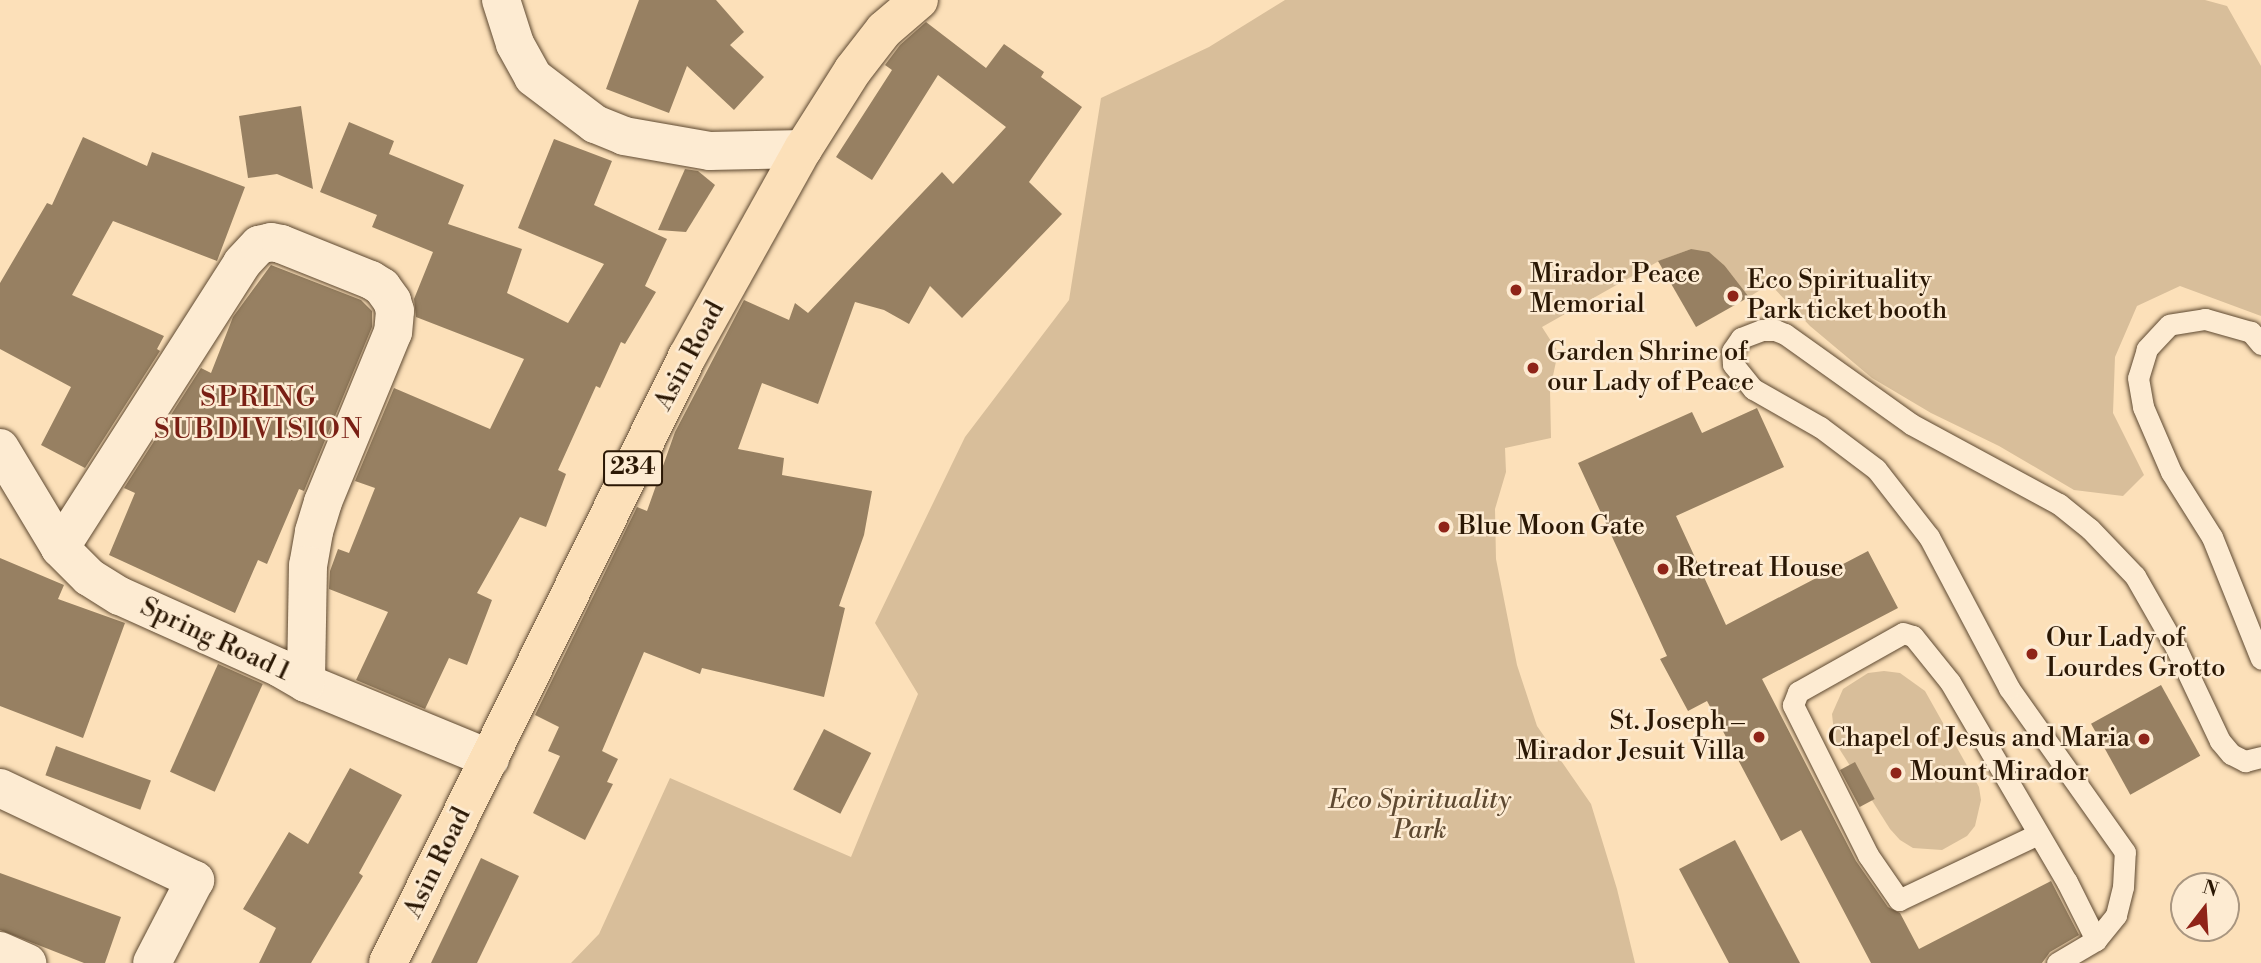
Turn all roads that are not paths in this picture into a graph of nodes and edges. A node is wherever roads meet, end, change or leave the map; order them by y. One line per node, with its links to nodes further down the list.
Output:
1 (501, 0): 3 (street)
2 (919, 0): 3 (main road, Asin Road / 234)
3 (803, 149): 10 (main road, Asin Road / 234)
4 (2261, 344): 7 (lane)
5 (0, 448): 6 (street, Spring Road 1)
6 (60, 548): 8 (street, Spring Road 1); 8 (street)
7 (2261, 659)
8 (306, 683): 10 (street, Spring Road 1)
9 (2261, 757): 13 (lane)
10 (489, 759): 17 (main road, Asin Road / 234)
11 (0, 789): 16 (street)
12 (2038, 834): 12 (lane); 13 (lane)
13 (2096, 940): 18 (lane)
14 (0, 951): 15 (street)
15 (27, 963)
16 (152, 963)
17 (388, 963)
18 (2057, 963)

